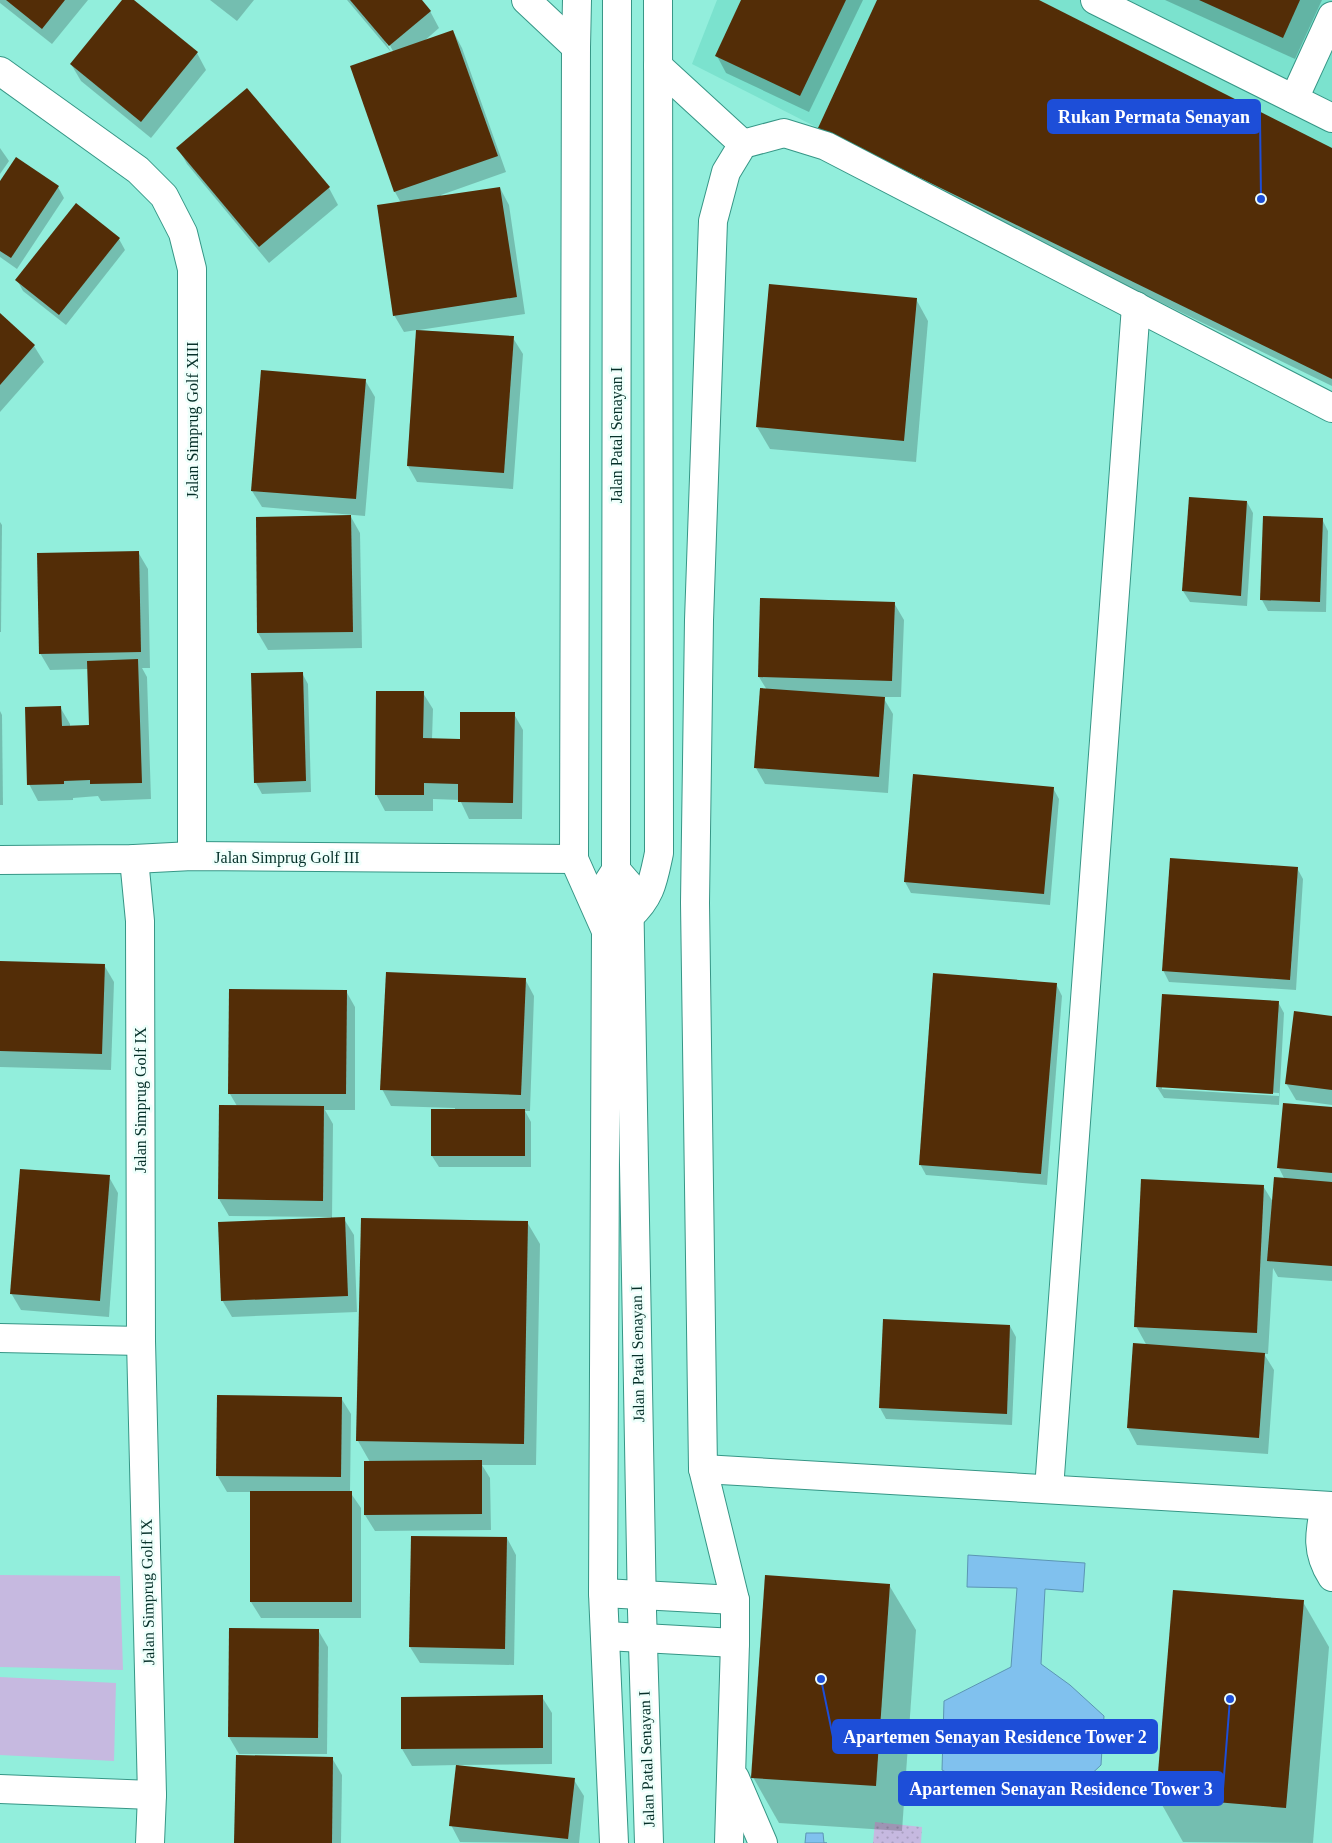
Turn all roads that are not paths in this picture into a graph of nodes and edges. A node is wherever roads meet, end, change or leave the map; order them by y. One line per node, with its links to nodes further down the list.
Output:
1 (526, 0): 7 (main road)
2 (616, 0): 19 (main road, Jalan Patal Senayan I)
3 (658, 0): 8 (main road)
4 (1094, 0): 10 (main road)
5 (573, 4): 7 (main road)
6 (1332, 16): 10 (main road)
7 (576, 47): 16 (main road)
8 (658, 66): 12 (main road); 20 (main road)
9 (0, 71): 15 (main road, Jalan Simprug Golf XIII)
10 (1294, 99): 11 (main road)
11 (1332, 118)
12 (743, 144): 13 (main road); 24 (main road)
13 (1136, 306): 14 (main road); 25 (main road)
14 (1332, 408)
15 (192, 856): 16 (main road, Jalan Simprug Golf III); 17 (main road, Jalan Simprug Golf III)
16 (574, 858): 21 (main road)
17 (134, 859): 18 (main road, Jalan Simprug Golf III); 23 (main road, Jalan Simprug Golf IX)
18 (0, 860)
19 (616, 870): 20 (main road, Jalan Patal Senayan I); 21 (main road, Jalan Patal Senayan I)
20 (629, 917): 29 (main road, Jalan Patal Senayan I)
21 (606, 931): 28 (main road, Jalan Patal Senayan I)
22 (0, 1338): 23 (main road)
23 (141, 1342): 36 (main road, Jalan Simprug Golf IX)
24 (703, 1469): 25 (main road); 30 (main road)
25 (1049, 1489): 26 (main road)
26 (1328, 1506): 27 (main road)
27 (1332, 1577)
28 (604, 1593): 29 (main road); 31 (main road, Jalan Patal Senayan I)
29 (642, 1596): 30 (main road); 32 (main road, Jalan Patal Senayan I)
30 (735, 1600): 33 (main road)
31 (606, 1636): 32 (main road); 38 (main road, Jalan Patal Senayan I)
32 (642, 1637): 33 (main road); 39 (main road, Jalan Patal Senayan I)
33 (736, 1643): 34 (main road)
34 (731, 1770): 40 (main road); 41 (main road)
35 (0, 1789): 36 (main road)
36 (152, 1795): 37 (main road, Jalan Simprug Golf IX)
37 (150, 1843)
38 (614, 1843)
39 (649, 1843)
40 (729, 1843)
41 (763, 1843)

